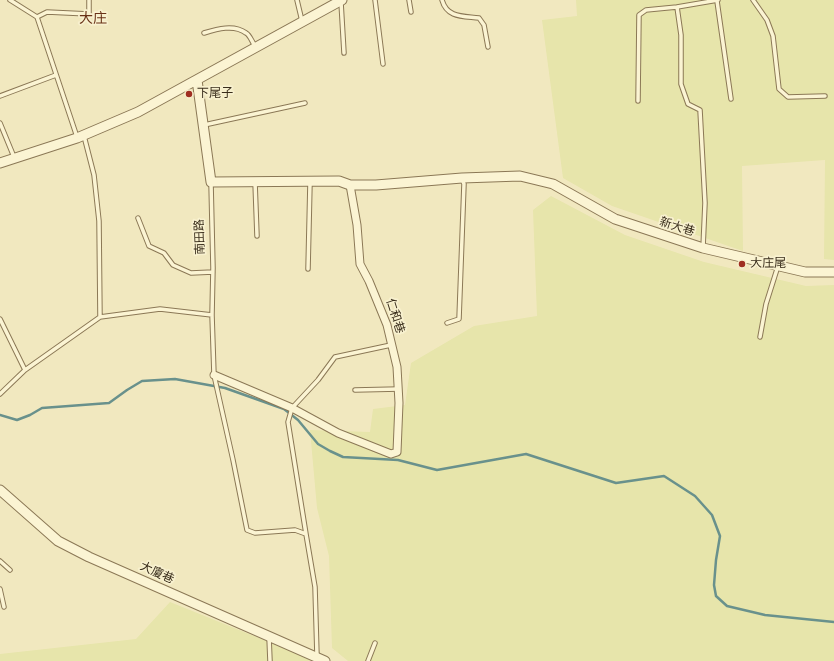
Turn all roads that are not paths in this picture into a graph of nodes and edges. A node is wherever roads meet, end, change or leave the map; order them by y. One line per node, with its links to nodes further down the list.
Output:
1 (10, 0): 12 (lane)
2 (89, 0): 12 (lane)
3 (297, 0): 13 (lane)
4 (341, 0): 13 (street); 17 (lane)
5 (375, 0): 18 (lane)
6 (410, 0): 11 (lane)
7 (442, 0): 16 (lane)
8 (718, 0): 10 (lane); 23 (lane)
9 (754, 0): 22 (lane)
10 (677, 6): 24 (lane); 38 (lane)
11 (411, 12)
12 (36, 17): 19 (lane)
13 (302, 22): 15 (street)
14 (204, 33): 15 (lane)
15 (256, 47): 20 (street)
16 (488, 48)
17 (344, 53)
18 (383, 64)
19 (56, 75): 21 (lane); 28 (lane)
20 (197, 80): 27 (street, 南田路); 28 (street)
21 (0, 96)
22 (825, 96)
23 (731, 99)
24 (638, 101)
25 (305, 103): 27 (lane)
26 (0, 123): 29 (lane)
27 (204, 125): 33 (street, 南田路)
28 (80, 137): 29 (street); 44 (lane)
29 (15, 158): 30 (street)
30 (0, 163)
31 (462, 178): 35 (street); 38 (street, 新大巷); 46 (lane)
32 (310, 181): 34 (street); 35 (street); 40 (lane)
33 (211, 182): 34 (street); 41 (lane, 南田路)
34 (255, 182): 37 (lane)
35 (350, 185): 48 (street, 仁和巷)
36 (138, 218): 41 (lane)
37 (257, 236)
38 (703, 248): 39 (street, 新大巷)
39 (778, 265): 42 (street, 新大巷); 47 (lane)
40 (308, 269)
41 (213, 272): 43 (lane, 南田路)
42 (834, 272)
43 (212, 316): 44 (lane); 50 (lane, 南田路)
44 (100, 317): 49 (lane)
45 (0, 320): 49 (lane)
46 (447, 322)
47 (760, 337)
48 (391, 345): 51 (street); 54 (lane, 仁和巷)
49 (25, 370): 53 (lane)
50 (214, 375): 54 (street); 57 (lane, 南田路)
51 (399, 389): 52 (lane); 54 (street)
52 (355, 390)
53 (0, 394)
54 (292, 409): 55 (lane, 仁和巷)
55 (288, 422): 57 (lane, 大廈巷)
56 (0, 490): 62 (street, 大廈巷)
57 (306, 534): 64 (lane, 大廈巷)
58 (0, 561): 59 (lane)
59 (10, 570)
60 (0, 589): 61 (lane)
61 (4, 607)
62 (269, 636): 64 (street, 大廈巷); 65 (lane)
63 (376, 643): 66 (lane)
64 (321, 659)
65 (270, 661)
66 (368, 661)

